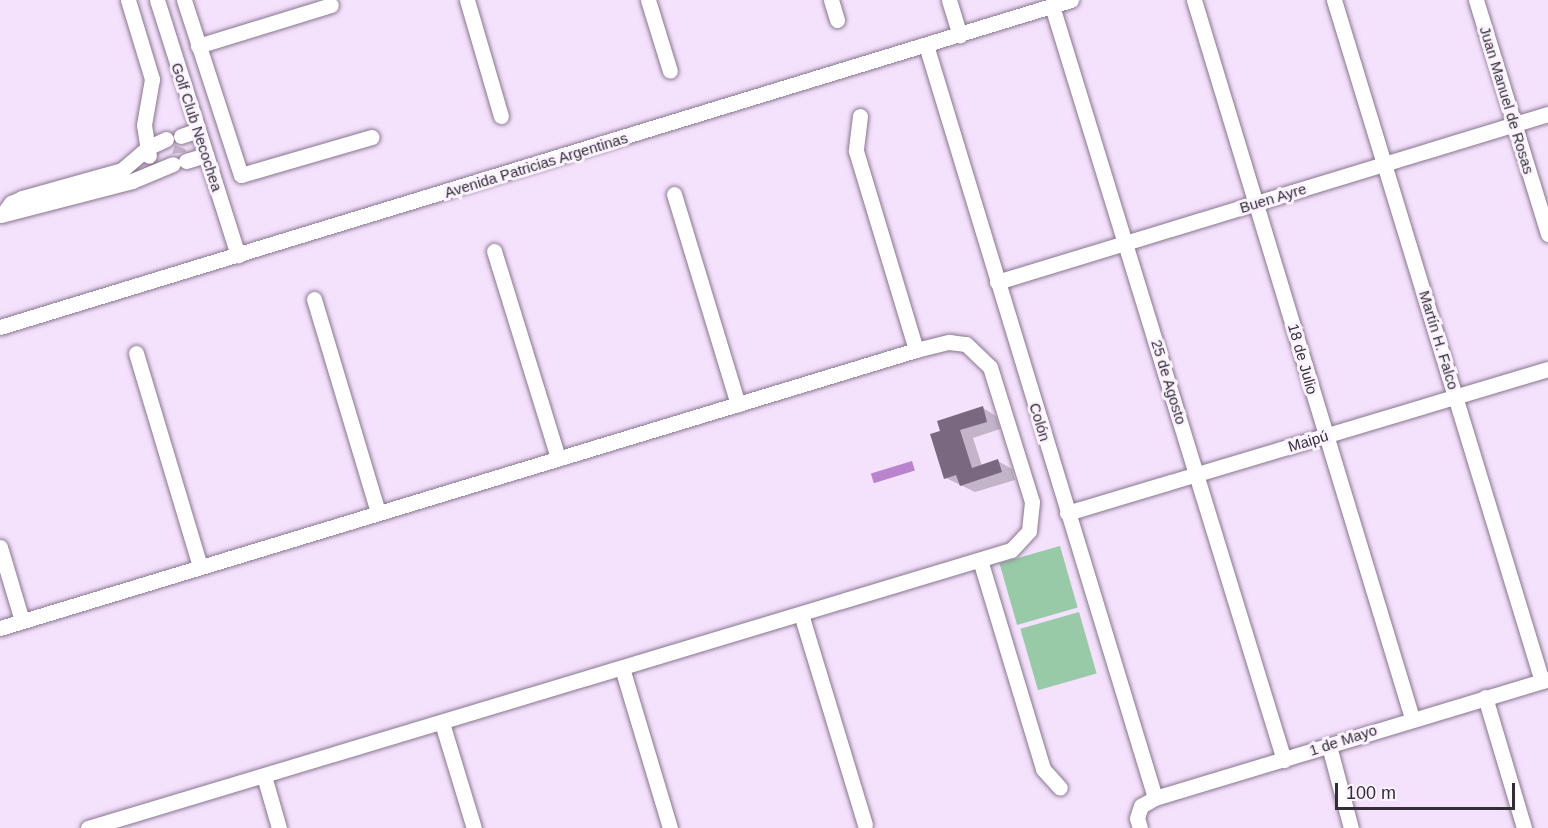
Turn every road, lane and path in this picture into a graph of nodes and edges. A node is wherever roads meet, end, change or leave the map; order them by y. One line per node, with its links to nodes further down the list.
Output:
1 (128, 0): 25 (street)
2 (157, 0): 23 (street, Golf Club Necochea)
3 (184, 0): 17 (street)
4 (467, 0): 20 (street)
5 (648, 0): 18 (street)
6 (831, 0): 14 (street)
7 (949, 0): 15 (street)
8 (1071, 0): 13 (street, Avenida Patricias Argentinas)
9 (1194, 0): 30 (street, 18 de Julio)
10 (1334, 0): 27 (street, Martín H. Falco)
11 (1476, 0): 22 (street, Juan Manuel de Rosas)
12 (331, 5): 17 (street)
13 (1052, 6): 15 (street, Avenida Patricias Argentinas); 33 (street, 25 de Agosto)
14 (837, 20)
15 (960, 35): 16 (street, Avenida Patricias Argentinas)
16 (926, 45): 35 (street, Avenida Patricias Argentinas); 36 (street, Colón)
17 (198, 46): 24 (street)
18 (670, 71)
19 (1548, 114): 22 (street, Buen Ayre)
20 (501, 116)
21 (860, 116): 39 (street)
22 (1515, 124): 27 (street, Buen Ayre); 32 (street, Juan Manuel de Rosas)
23 (198, 129): 25 (street); 26 (street, Golf Club Necochea)
24 (372, 137)
25 (147, 148): 28 (street); 31 (street)
26 (206, 155): 28 (street); 35 (street, Golf Club Necochea)
27 (1384, 165): 30 (street, Buen Ayre); 42 (street, Martín H. Falco)
28 (153, 170): 31 (street)
29 (674, 194): 43 (street)
30 (1257, 203): 33 (street, Buen Ayre); 44 (street, 18 de Julio)
31 (1, 211)
32 (1548, 234)
33 (1127, 242): 36 (street, Buen Ayre); 46 (street, 25 de Agosto)
34 (494, 251): 45 (street)
35 (237, 255): 38 (street, Avenida Patricias Argentinas)
36 (997, 282): 48 (street, Colón)
37 (314, 300): 47 (street)
38 (0, 327)
39 (916, 350): 43 (street); 50 (street)
40 (136, 353): 51 (street)
41 (1548, 369): 42 (street, Maipú)
42 (1456, 396): 44 (street, Maipú); 56 (street, Martín H. Falco)
43 (738, 404): 45 (street)
44 (1326, 435): 46 (street, Maipú); 58 (street, 18 de Julio)
45 (558, 458): 47 (street)
46 (1197, 475): 48 (street, Maipú); 61 (street, 25 de Agosto)
47 (378, 513): 51 (street)
48 (1067, 513): 64 (street, Colón)
49 (0, 548): 53 (street)
50 (980, 560): 52 (street); 63 (street)
51 (200, 567): 53 (street)
52 (801, 614): 55 (street); 65 (street)
53 (22, 621): 54 (street)
54 (0, 627)
55 (622, 668): 59 (street); 69 (street)
56 (1545, 680): 57 (street, 1 de Mayo)
57 (1485, 697): 58 (street, 1 de Mayo); 72 (street)
58 (1412, 718): 60 (street, 1 de Mayo)
59 (442, 723): 62 (street); 68 (street)
60 (1329, 746): 61 (street, 1 de Mayo); 71 (street)
61 (1284, 760): 64 (street, 1 de Mayo)
62 (264, 777): 66 (street); 67 (street)
63 (1060, 789)
64 (1155, 798): 70 (street, 1 de Mayo)
65 (865, 824)
66 (88, 828)
67 (279, 828)
68 (474, 828)
69 (670, 828)
70 (1140, 828)
71 (1351, 828)
72 (1524, 828)

